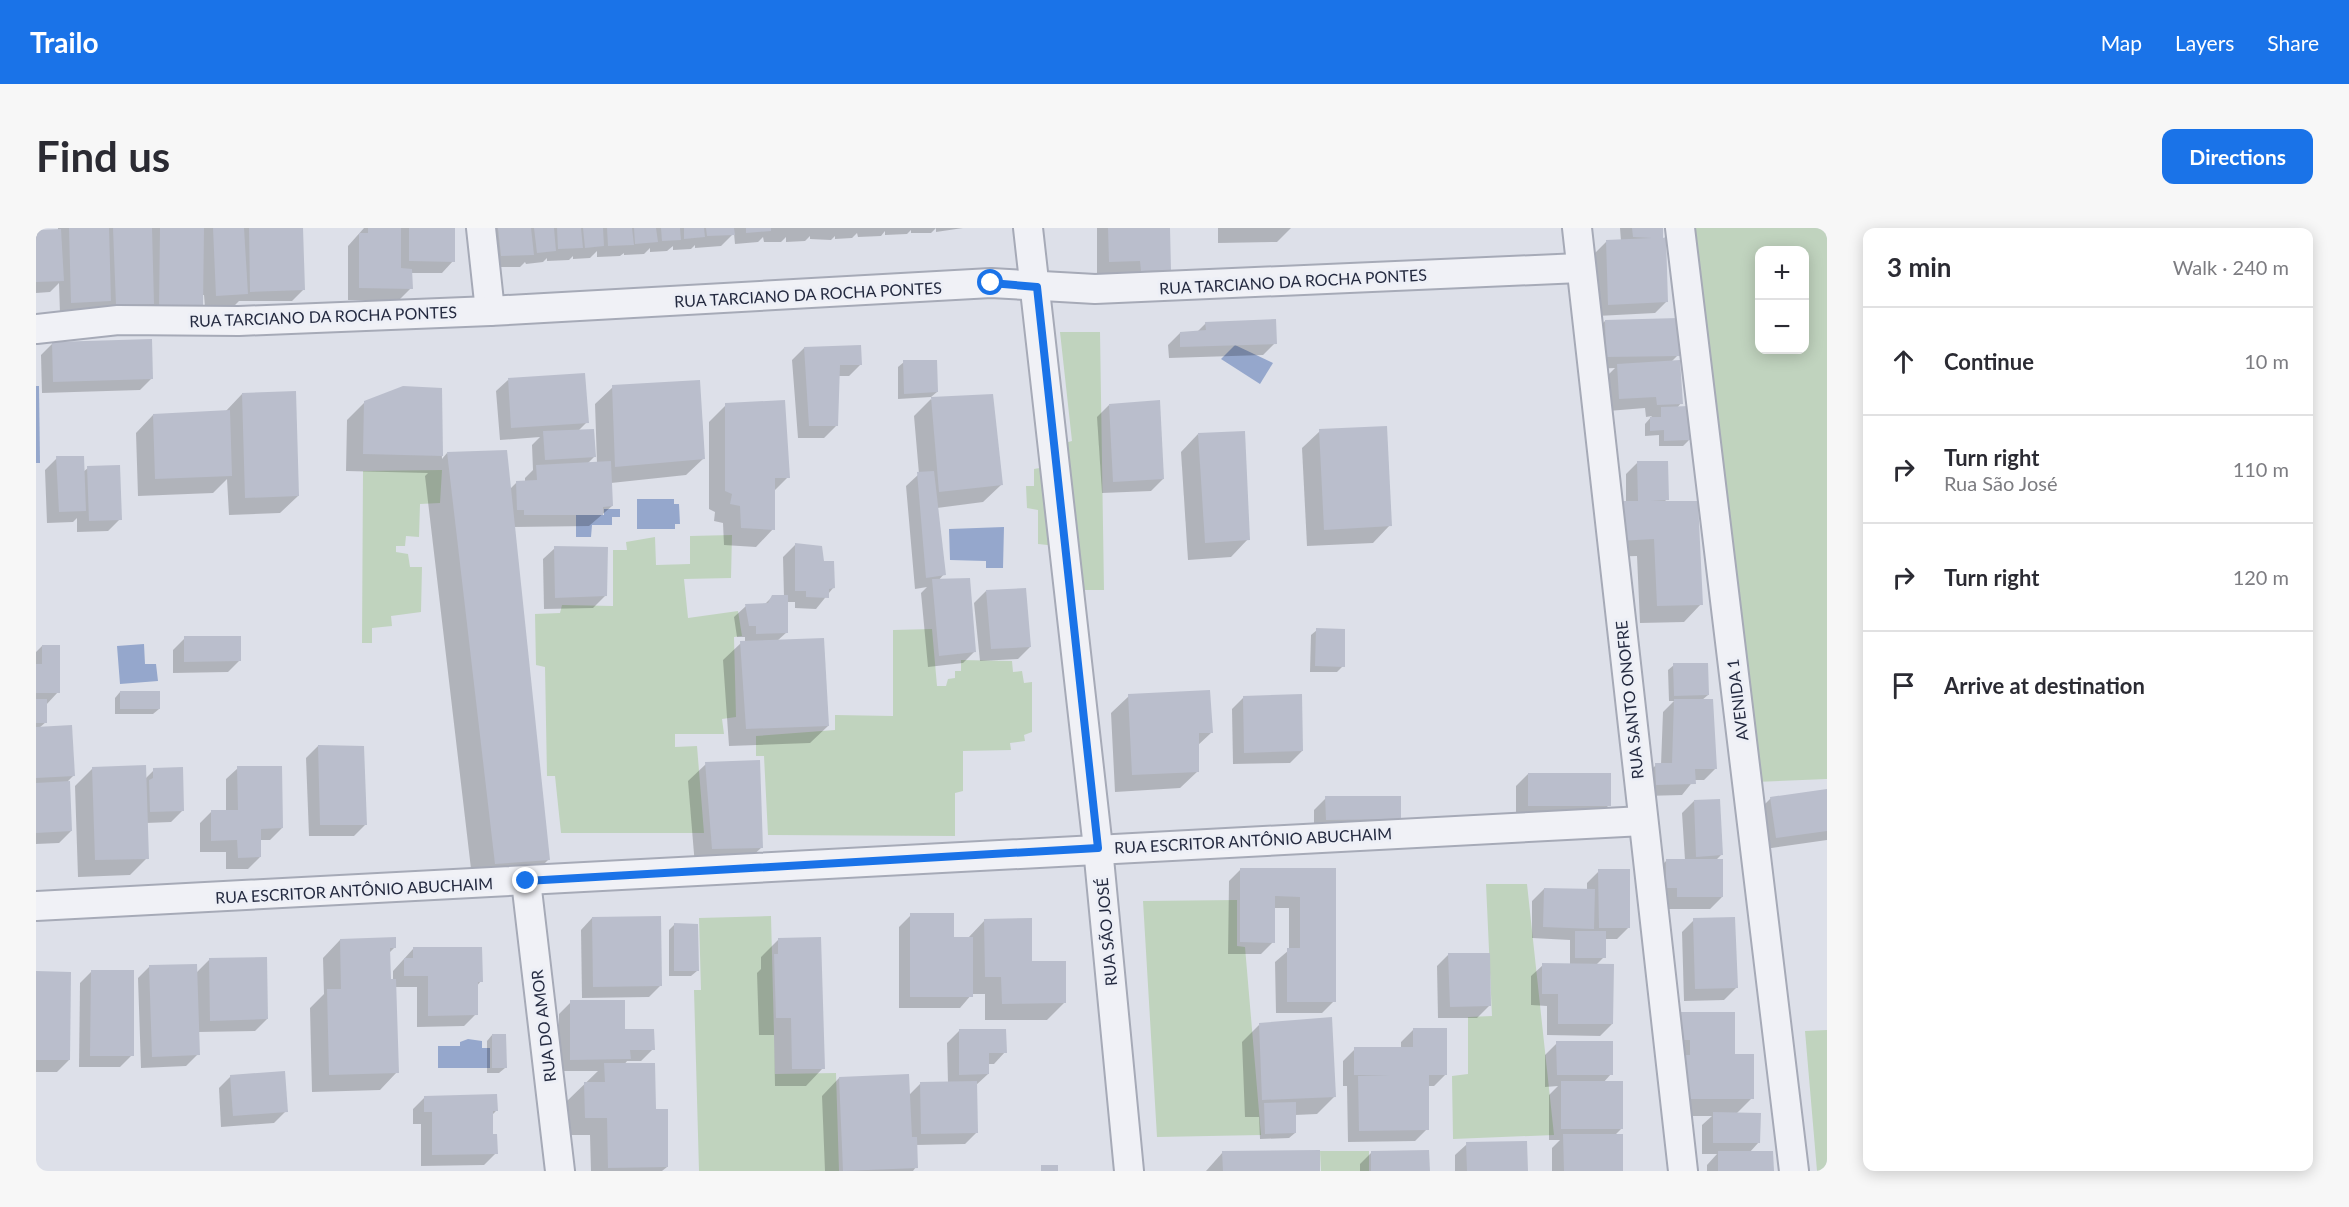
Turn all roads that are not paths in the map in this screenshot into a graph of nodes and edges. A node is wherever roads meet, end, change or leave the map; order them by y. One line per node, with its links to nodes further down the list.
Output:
1 (481, 228): 7 (street)
2 (1028, 228): 6 (street, RUA SÃO JOSÉ)
3 (1577, 228): 5 (street, RUA SANTO ONOFRE)
4 (1680, 228): 16 (street, AVENIDA 1)
5 (1580, 268): 6 (street, RUA TARCIANO DA ROCHA PONTES); 9 (street, RUA SANTO ONOFRE)
6 (1037, 287): 7 (street, RUA TARCIANO DA ROCHA PONTES); 10 (street, RUA SÃO JOSÉ)
7 (490, 311): 8 (street, RUA TARCIANO DA ROCHA PONTES)
8 (36, 329)
9 (1643, 821): 10 (street, RUA ESCRITOR ANTÔNIO ABUCHAIM); 15 (street, RUA SANTO ONOFRE)
10 (1098, 848): 11 (street, RUA ESCRITOR ANTÔNIO ABUCHAIM); 14 (street, RUA SÃO JOSÉ)
11 (526, 881): 12 (street, RUA ESCRITOR ANTÔNIO ABUCHAIM); 13 (street, RUA DO AMOR)
12 (36, 906)
13 (560, 1171)
14 (1129, 1171)
15 (1683, 1171)
16 (1794, 1171)

